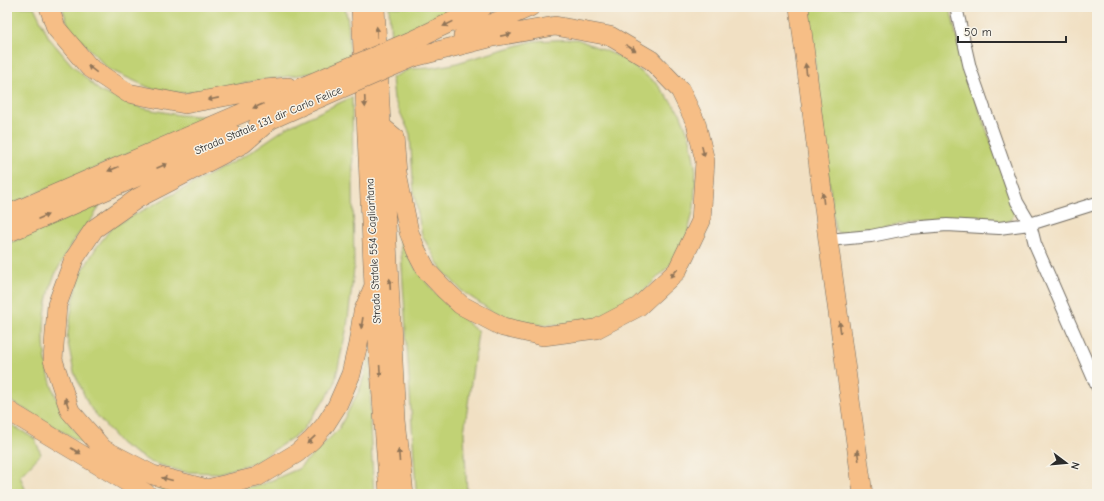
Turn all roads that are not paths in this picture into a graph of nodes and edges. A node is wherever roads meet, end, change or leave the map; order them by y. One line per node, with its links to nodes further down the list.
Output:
1 (49, 7): 8 (highway, one-way to 1)
2 (483, 7): 7 (highway, one-way to 7)
3 (530, 7): 7 (highway, Strada Statale 131 dir Carlo Felice)
4 (799, 7): 15 (highway, one-way to 4)
5 (956, 7): 13 (street)
6 (364, 9): 10 (highway, Strada Statale 554 Cagliaritana, one-way to 6); 16 (highway, Strada Statale 554 Cagliaritana, one-way to 16)
7 (412, 49): 8 (highway, Strada Statale 131 dir Carlo Felice, bridge); 10 (highway, one-way to 10)
8 (313, 92): 9 (highway, Strada Statale 131 dir Carlo Felice); 12 (highway, Strada Statale 131 dir Carlo Felice, one-way to 12)
9 (270, 120): 14 (highway, Strada Statale 131 dir Carlo Felice, one-way to 9); 16 (highway, one-way to 9)
10 (382, 127): 21 (highway, Strada Statale 554 Cagliaritana, one-way to 10)
11 (1097, 203): 13 (street)
12 (7, 215)
13 (1030, 224): 15 (street); 17 (street)
14 (7, 233)
15 (828, 240): 22 (highway, one-way to 15)
16 (374, 286): 20 (highway, Strada Statale 554 Cagliaritana, one-way to 20)
17 (1097, 386)
18 (7, 410): 19 (highway, one-way to 19)
19 (147, 494)
20 (388, 494)
21 (404, 494)
22 (863, 494)

